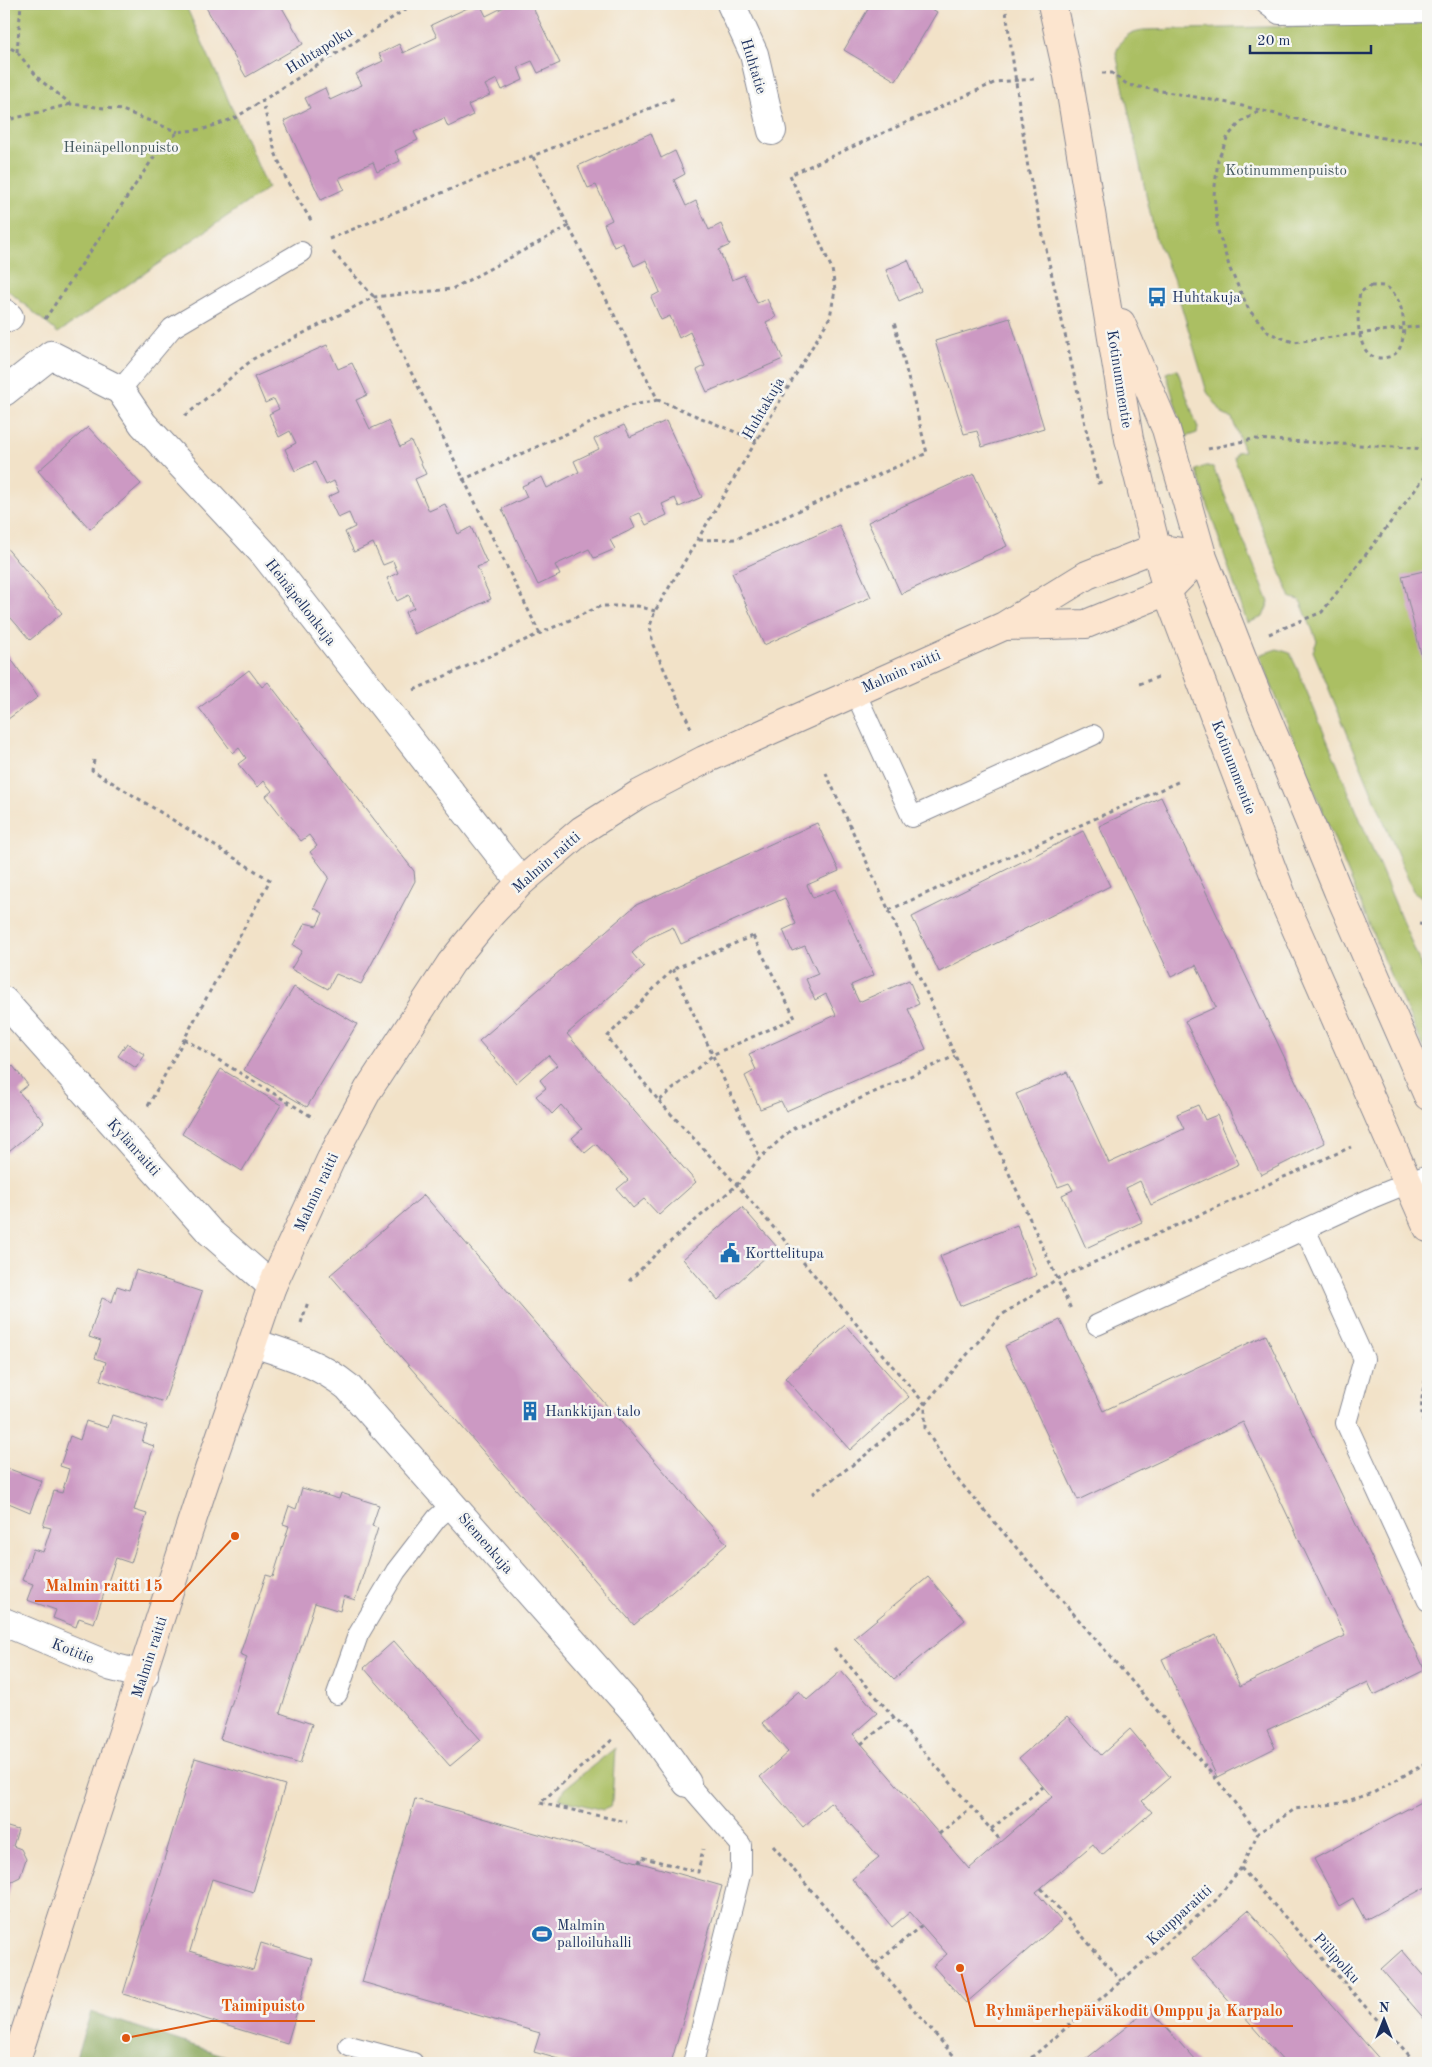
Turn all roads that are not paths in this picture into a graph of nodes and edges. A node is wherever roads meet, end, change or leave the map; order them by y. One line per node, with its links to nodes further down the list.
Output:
1 (730, 4): 6 (street, Huhtatie)
2 (1052, 4): 3 (street); 8 (street, Kotinummentie)
3 (1056, 4)
4 (1266, 4): 5 (lane)
5 (1428, 12)
6 (772, 131)
7 (301, 252): 9 (lane)
8 (1104, 285): 11 (street, Kotinummentie); 12 (street, Kotinummentie)
9 (120, 390): 10 (street, Heinäpellonkuja); 17 (street, Heinäpellonkuja)
10 (4, 392)
11 (1155, 548): 12 (street, Malmin raitti); 13 (street, Kotinummentie); 14 (street, Malmin raitti)
12 (1202, 555): 13 (street, Malmin raitti); 19 (street, Kotinummentie)
13 (1167, 591): 14 (street, Malmin raitti); 20 (street, Kotinummentie)
14 (1004, 626): 15 (street, Malmin raitti)
15 (855, 692): 16 (lane); 17 (street, Malmin raitti)
16 (1093, 735)
17 (521, 882): 23 (street, Malmin raitti)
18 (4, 1001): 23 (street, Kylänraitti)
19 (1428, 1096)
20 (1418, 1179): 21 (street, Kotinummentie); 22 (lane)
21 (1428, 1228)
22 (1305, 1229): 24 (lane); 27 (lane)
23 (272, 1286): 25 (street, Malmin raitti)
24 (1096, 1325)
25 (253, 1343): 26 (street, Siemenkuja); 29 (street, Malmin raitti)
26 (452, 1505): 30 (lane); 31 (street, Siemenkuja)
27 (1428, 1601)
28 (4, 1622): 29 (street, Kotitie)
29 (144, 1675): 33 (street, Malmin raitti)
30 (337, 1694)
31 (687, 1783): 35 (lane)
32 (349, 2046): 34 (lane)
33 (15, 2063)
34 (413, 2063)
35 (693, 2063)

